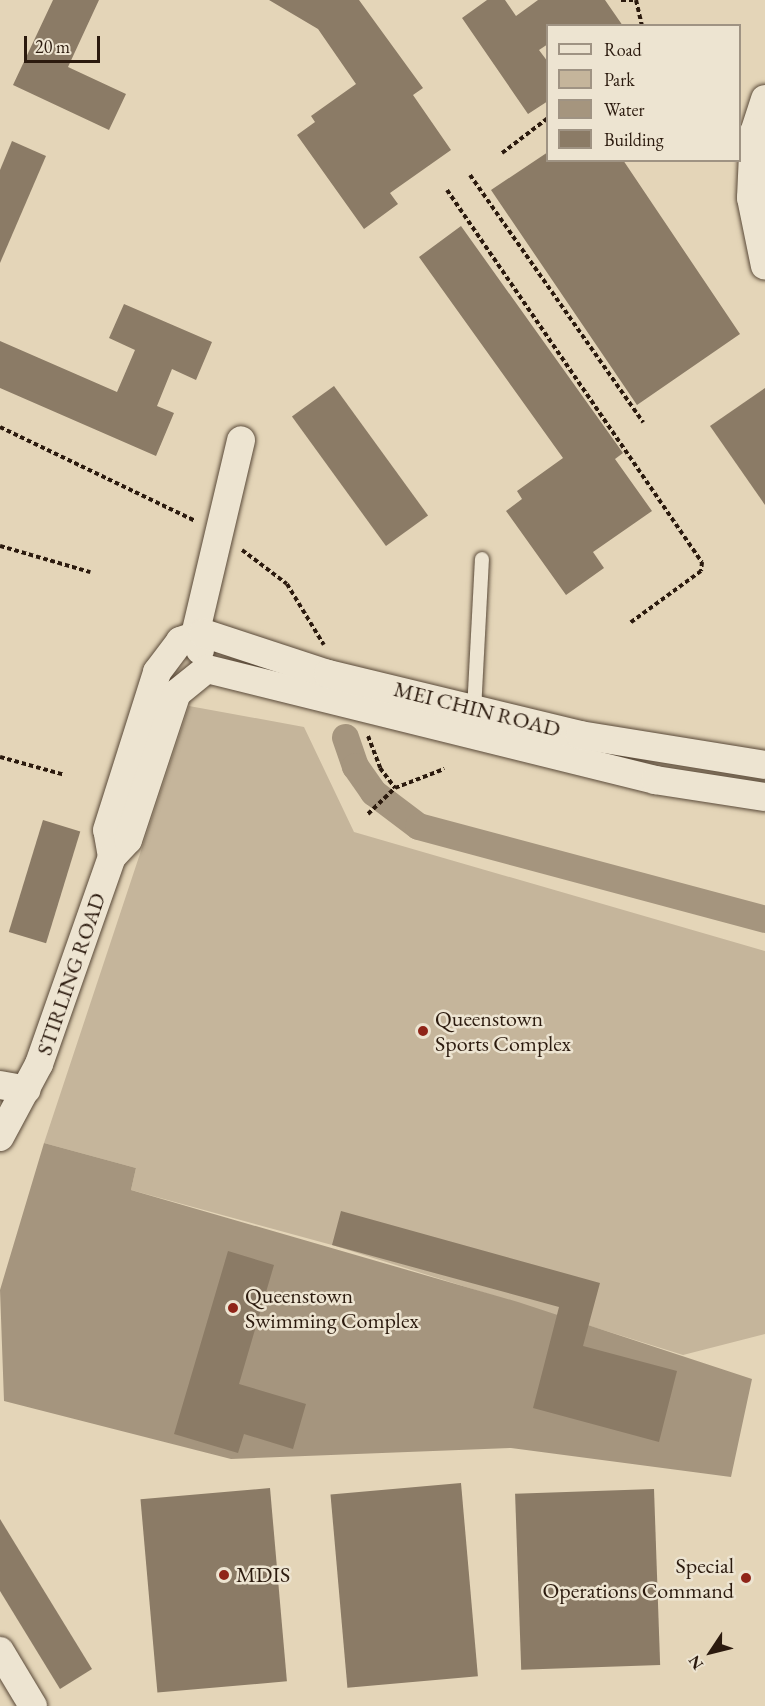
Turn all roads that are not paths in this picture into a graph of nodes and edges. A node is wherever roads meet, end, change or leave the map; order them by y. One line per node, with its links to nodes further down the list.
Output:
1 (765, 99): 2 (street)
2 (765, 266)
3 (241, 440): 5 (street)
4 (482, 560): 7 (lane)
5 (195, 635): 6 (street); 7 (street, MEI CHIN ROAD); 10 (street, STIRLING ROAD)
6 (207, 669): 7 (street, MEI CHIN ROAD); 10 (street, STIRLING ROAD)
7 (472, 720): 8 (street, MEI CHIN ROAD); 9 (street, MEI CHIN ROAD)
8 (765, 765)
9 (765, 797)
10 (112, 856): 11 (street, STIRLING ROAD)
11 (13, 1088): 12 (street, STIRLING ROAD)
12 (0, 1137)
13 (0, 1651): 14 (street)
14 (33, 1706)

